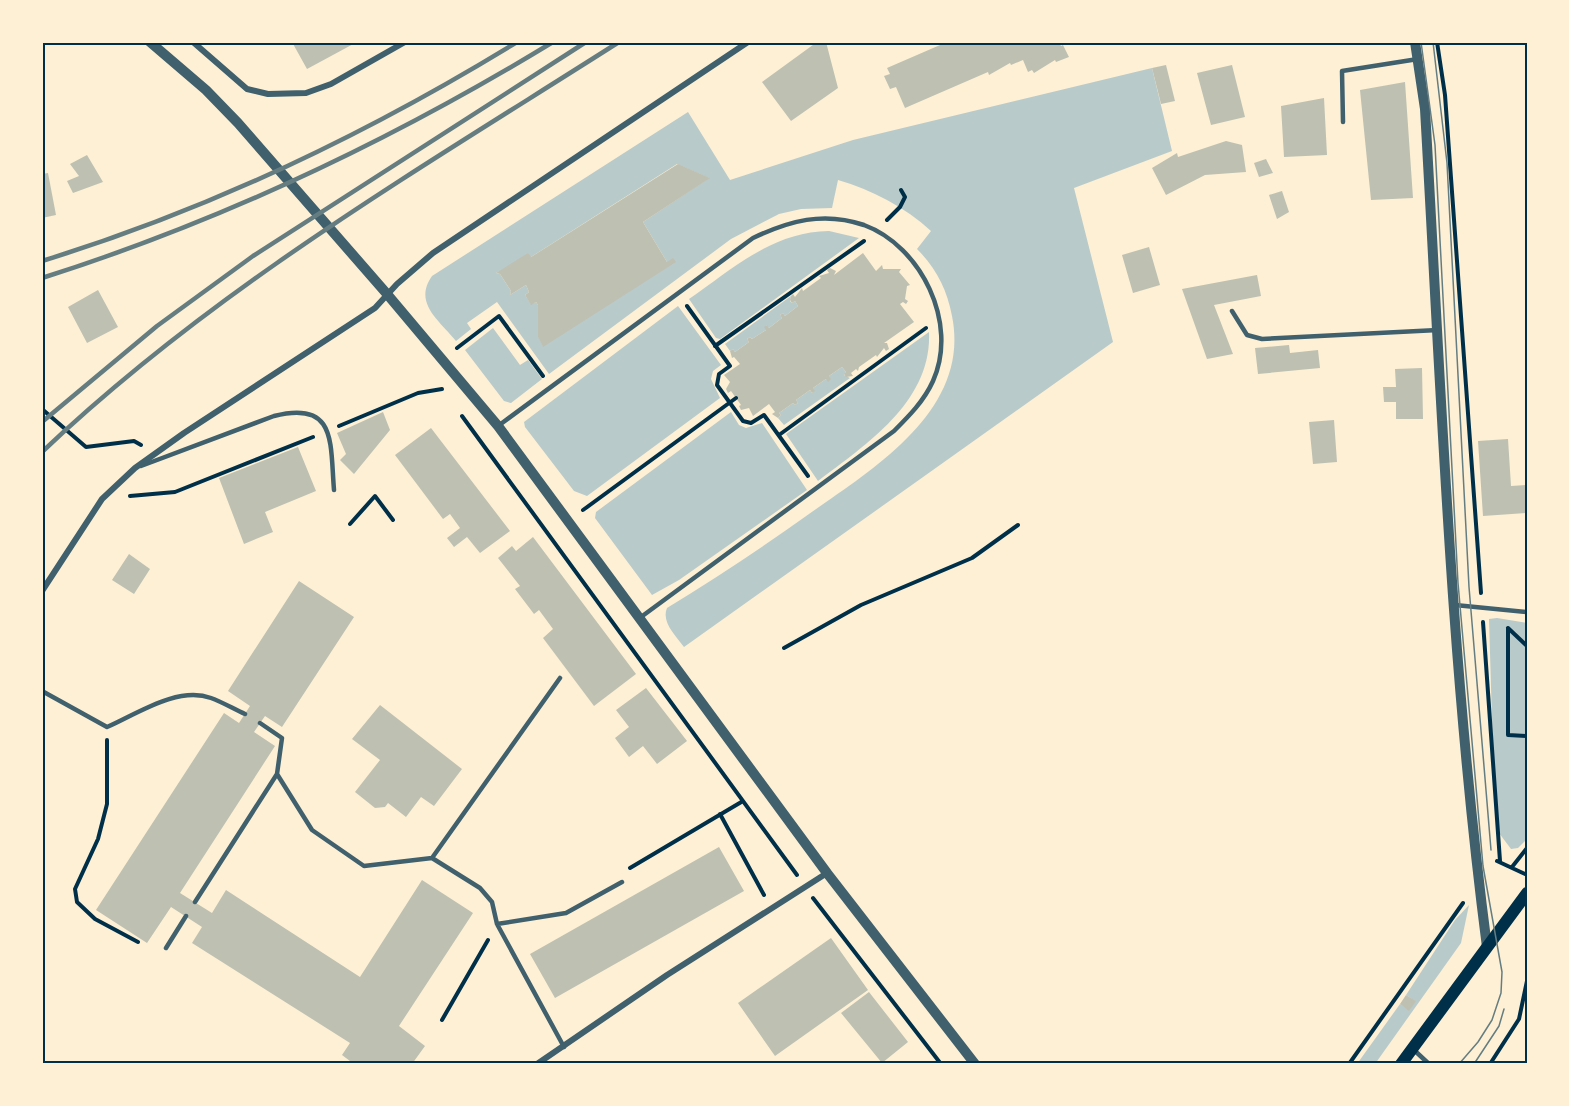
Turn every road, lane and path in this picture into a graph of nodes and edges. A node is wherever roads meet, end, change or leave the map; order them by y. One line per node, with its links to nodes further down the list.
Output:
1 (150, 42): 11 (street)
2 (193, 42): 3 (street)
3 (405, 42)
4 (747, 42): 11 (street)
5 (1415, 42): 7 (street)
6 (1437, 42): 40 (path)
7 (1418, 59): 8 (lane); 15 (street)
8 (1343, 122)
9 (901, 190): 10 (path)
10 (876, 231): 14 (lane); 16 (path); 19 (lane)
11 (387, 294): 26 (street); 29 (street)
12 (687, 306): 16 (path)
13 (1232, 311): 15 (lane)
14 (940, 318): 28 (path); 42 (lane)
15 (1438, 330): 39 (street)
16 (715, 346): 23 (path)
17 (456, 348): 19 (path)
18 (435, 380): 20 (path)
19 (551, 386): 26 (lane)
20 (442, 389): 21 (path); 27 (path)
21 (446, 394)
22 (736, 398): 23 (path)
23 (730, 403): 28 (path); 35 (path)
24 (42, 410): 29 (path)
25 (458, 411): 52 (path)
26 (498, 426): 35 (street)
27 (327, 431): 30 (lane); 32 (lane); 33 (path)
28 (778, 435): 31 (path)
29 (154, 454): 30 (street)
30 (135, 468): 33 (street)
31 (808, 477)
32 (334, 490)
33 (102, 499): 38 (street)
34 (393, 520): 36 (path)
35 (567, 521): 42 (street)
36 (350, 524)
37 (1018, 525): 44 (path)
38 (42, 591)
39 (1455, 605): 40 (lane); 58 (street)
40 (1482, 607): 41 (lane); 56 (path)
41 (1527, 612)
42 (639, 619): 59 (street)
43 (1508, 628): 50 (path)
44 (784, 648)
45 (560, 678): 55 (lane)
46 (42, 691): 49 (lane)
47 (245, 714): 49 (lane)
48 (260, 723): 51 (lane)
49 (107, 728): 69 (path)
50 (1527, 736)
51 (277, 774): 55 (lane); 65 (lane)
52 (743, 801): 53 (path); 62 (path)
53 (720, 814): 61 (path); 66 (path)
54 (1527, 848): 57 (path)
55 (432, 858): 68 (lane)
56 (1500, 861): 57 (path); 58 (path)
57 (1512, 867): 60 (path)
58 (1477, 868): 70 (street)
59 (827, 873): 62 (street); 78 (street)
60 (1527, 875)
61 (622, 882): 68 (lane)
62 (806, 888): 66 (street); 77 (path)
63 (1462, 893): 79 (path)
64 (1527, 893): 70 (main road)
65 (195, 902)
66 (772, 910): 74 (street)
67 (186, 916): 71 (lane)
68 (497, 924): 73 (path); 74 (lane)
69 (138, 942)
70 (1487, 947): 75 (main road)
71 (165, 948)
72 (1527, 981): 82 (path)
73 (442, 1020)
74 (564, 1047): 76 (street)
75 (1412, 1048): 80 (main road); 81 (lane)
76 (537, 1064)
77 (941, 1064)
78 (975, 1064)
79 (1349, 1064)
80 (1401, 1064)
81 (1429, 1064)
82 (1490, 1064)

